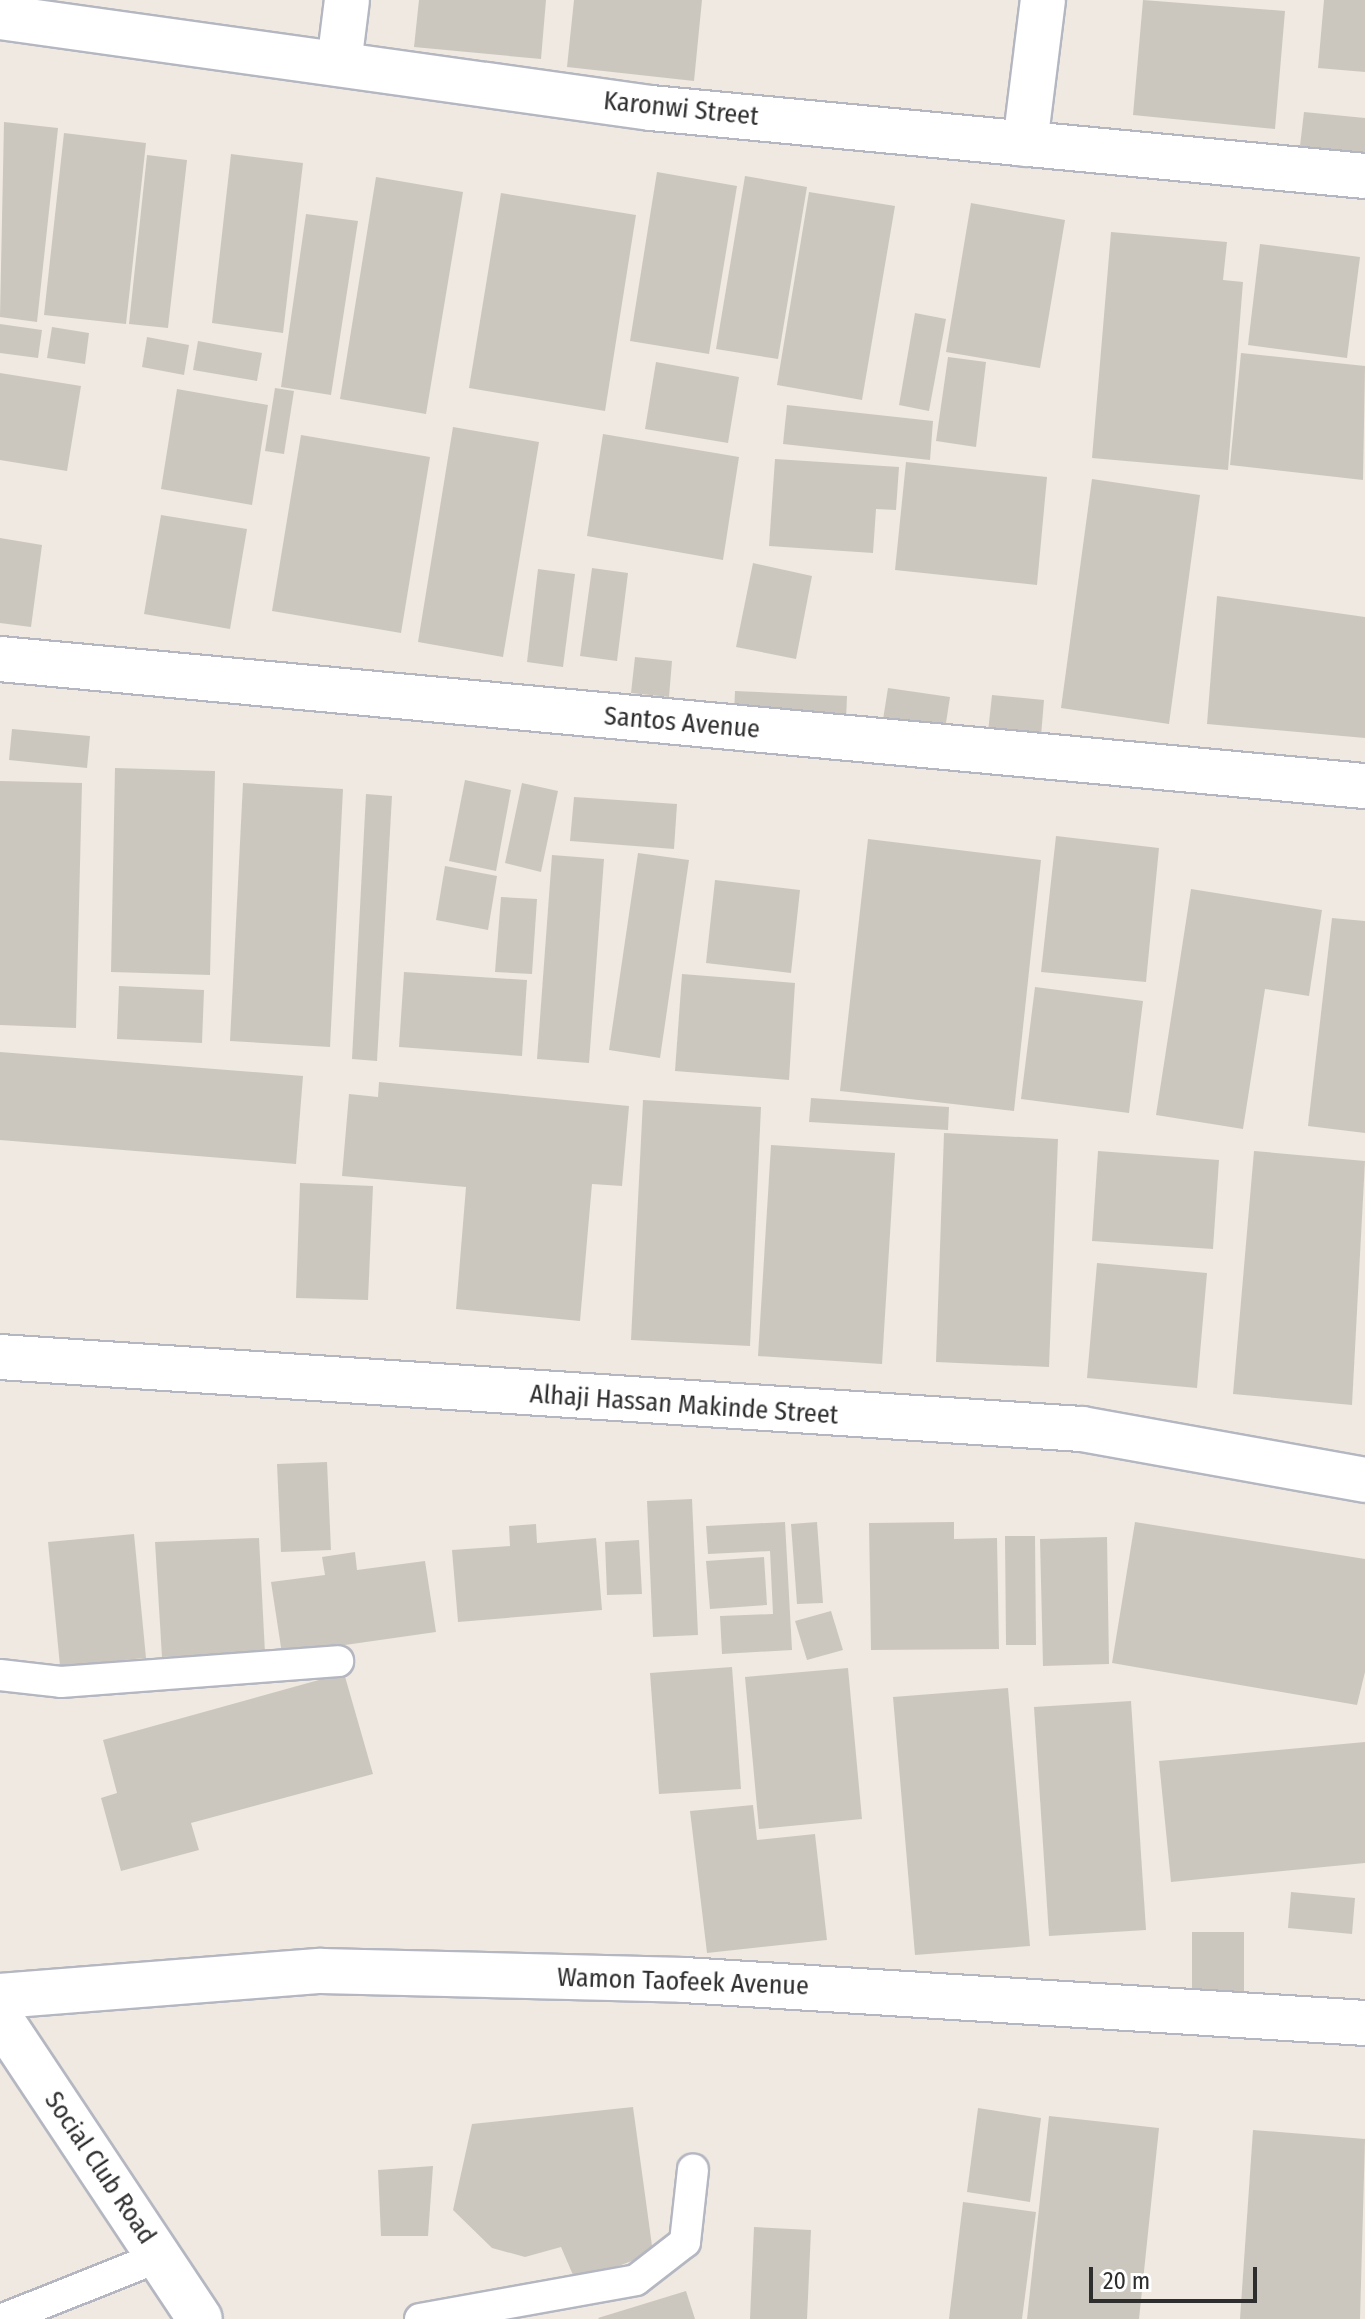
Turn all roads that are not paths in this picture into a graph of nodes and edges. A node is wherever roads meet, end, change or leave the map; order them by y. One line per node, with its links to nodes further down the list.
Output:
1 (347, 0): 4 (street)
2 (1043, 0): 5 (street)
3 (0, 17): 4 (street, Karonwi Street)
4 (339, 64): 5 (street, Karonwi Street)
5 (1025, 144): 6 (street, Karonwi Street)
6 (1365, 176)
7 (0, 659): 8 (street, Santos Avenue)
8 (1365, 786)
9 (0, 1357): 10 (street, Alhaji Hassan Makinde Street)
10 (1365, 1480)
11 (338, 1661): 12 (lane)
12 (0, 1675)
13 (0, 1996): 15 (street, Wamon Taofeek Avenue)
14 (0, 2018): 17 (street, Social Club Road)
15 (1365, 2023)
16 (693, 2169): 20 (lane)
17 (159, 2257): 18 (lane); 19 (street, Social Club Road)
18 (3, 2319)
19 (200, 2319)
20 (420, 2319)

